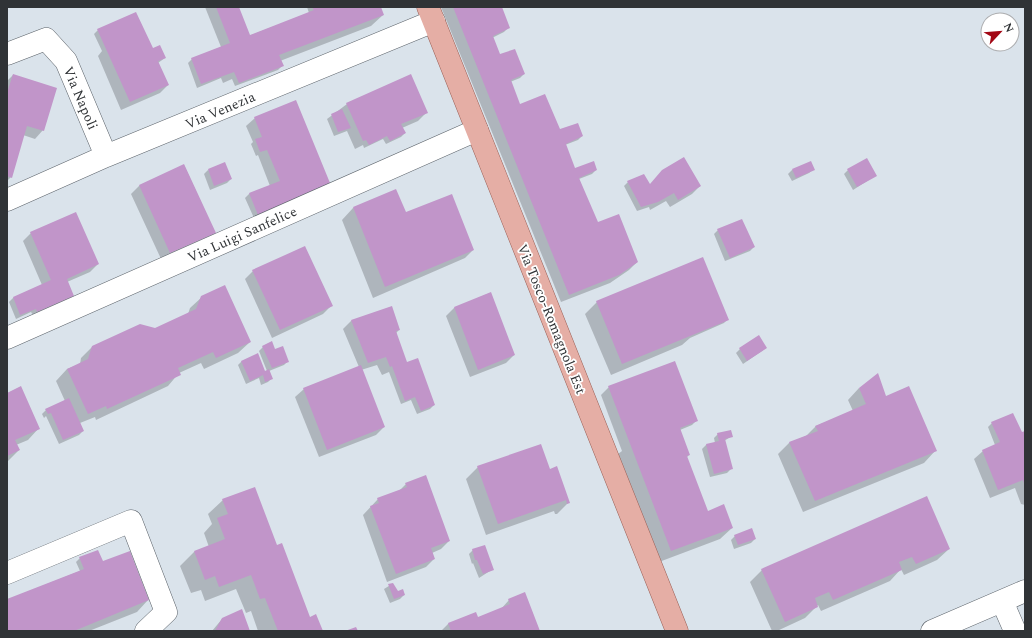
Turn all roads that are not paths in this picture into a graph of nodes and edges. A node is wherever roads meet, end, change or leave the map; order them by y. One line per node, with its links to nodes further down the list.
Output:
1 (431, 14): 3 (main road, Via Tosco-Romagnola Est); 4 (street, Via Venezia)
2 (7, 54): 4 (street, Via Napoli)
3 (477, 130): 6 (street, Via Luigi Sanfelice); 11 (main road, Via Tosco-Romagnola Est)
4 (106, 156): 5 (street, Via Venezia)
5 (7, 200)
6 (7, 338)
7 (7, 573): 10 (street)
8 (1025, 591): 9 (street)
9 (1002, 601): 12 (street); 13 (street)
10 (146, 631)
11 (677, 631)
12 (932, 631)
13 (1016, 631)

